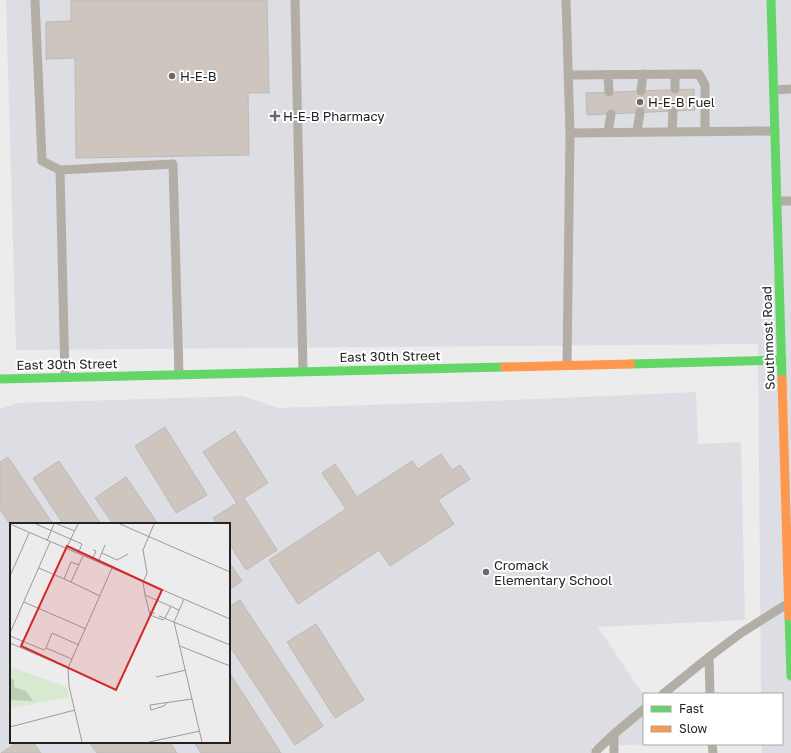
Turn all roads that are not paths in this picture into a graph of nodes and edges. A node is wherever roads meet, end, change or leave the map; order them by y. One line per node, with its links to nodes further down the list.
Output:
1 (35, 0): 23 (lane)
2 (295, 0): 28 (lane)
3 (566, 0): 7 (lane)
4 (771, 0): 11 (street, Southmost Road)
5 (643, 74): 6 (lane); 8 (lane); 12 (lane)
6 (675, 74): 9 (lane); 21 (lane)
7 (568, 75): 8 (lane); 22 (lane)
8 (608, 75): 13 (lane)
9 (675, 89)
10 (791, 89): 11 (lane)
11 (774, 90): 17 (street, Southmost Road)
12 (642, 91)
13 (609, 92)
14 (673, 111): 20 (lane)
15 (640, 112): 19 (lane)
16 (611, 114): 18 (lane)
17 (775, 131): 21 (lane); 24 (street, Southmost Road)
18 (608, 132): 19 (lane); 22 (lane)
19 (637, 132): 20 (lane)
20 (672, 132): 21 (lane)
21 (705, 132)
22 (570, 133): 27 (lane)
23 (60, 170): 29 (lane); 30 (lane)
24 (777, 201): 25 (lane); 26 (street, Southmost Road)
25 (791, 201)
26 (782, 360): 27 (street, East 30th Street); 32 (street, Southmost Road)
27 (567, 365): 28 (street, East 30th Street)
28 (303, 372): 29 (street, East 30th Street)
29 (179, 374): 30 (street, East 30th Street)
30 (65, 377): 31 (street, East 30th Street)
31 (0, 379)
32 (790, 603): 33 (lane); 34 (street, Southmost Road)
33 (709, 656): 35 (lane); 36 (lane)
34 (791, 676)
35 (664, 693)
36 (710, 693)
37 (643, 710): 38 (lane)
38 (614, 734): 39 (lane); 40 (lane)
39 (596, 753)
40 (614, 753)

